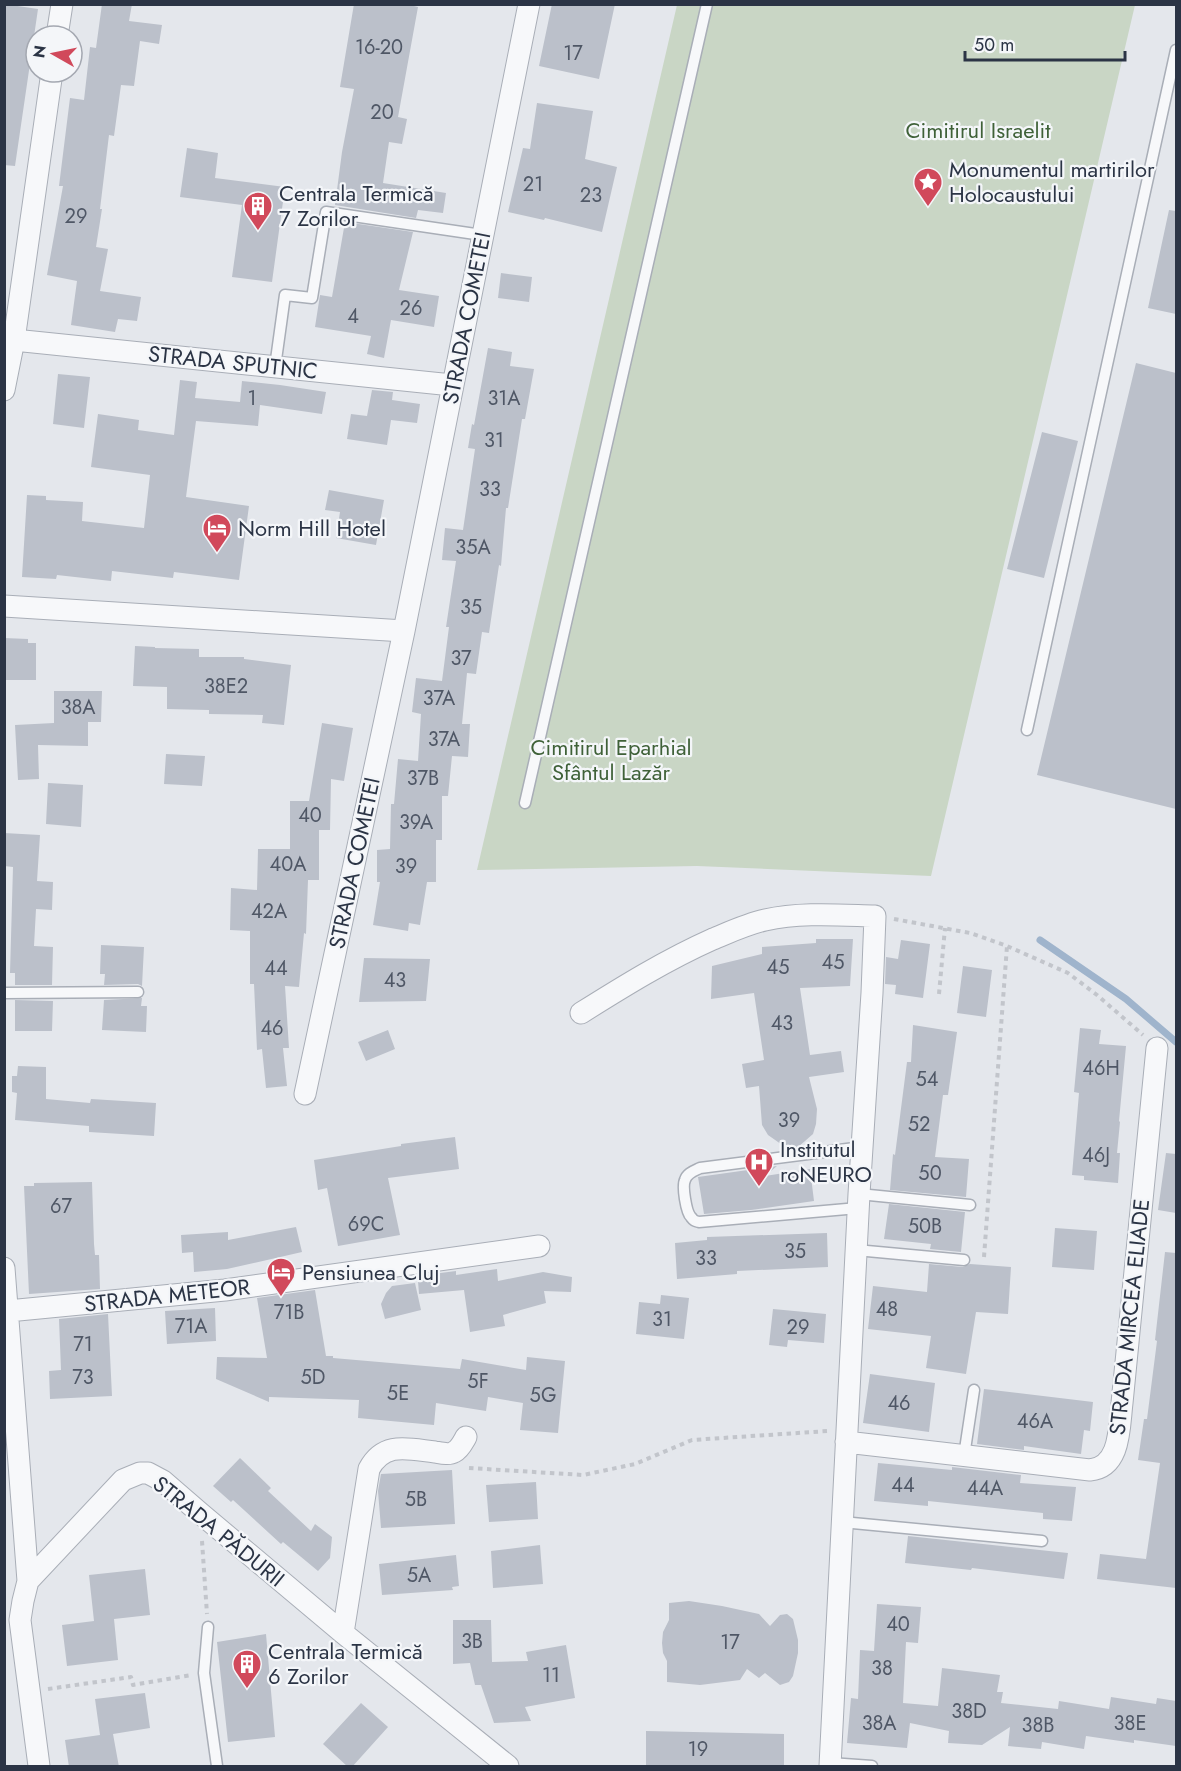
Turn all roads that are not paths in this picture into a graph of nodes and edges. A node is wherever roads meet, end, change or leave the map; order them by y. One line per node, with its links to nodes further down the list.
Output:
1 (62, 4): 4 (street)
2 (529, 4): 7 (street, STRADA COMETEI)
3 (707, 4): 15 (lane)
4 (59, 24)
5 (1176, 50): 14 (lane)
6 (50, 84): 8 (street)
7 (482, 234): 9 (lane); 10 (street, STRADA COMETEI)
8 (14, 340): 9 (street, STRADA SPUTNIC); 11 (street)
9 (275, 367): 10 (street, STRADA SPUTNIC)
10 (452, 385): 13 (street, STRADA COMETEI)
11 (4, 390)
12 (4, 606): 13 (street)
13 (404, 631): 20 (street, STRADA COMETEI)
14 (1027, 730)
15 (525, 803)
16 (138, 992): 17 (lane)
17 (4, 993)
18 (581, 1013): 21 (street)
19 (1157, 1048): 32 (street, STRADA MIRCEA ELIADE)
20 (305, 1094)
21 (862, 1146): 22 (street); 22 (lane)
22 (859, 1201): 23 (lane); 25 (street)
23 (970, 1205)
24 (539, 1246): 28 (street, STRADA METEOR)
25 (856, 1250): 26 (lane); 30 (street)
26 (964, 1260)
27 (4, 1268): 28 (street)
28 (8, 1311): 35 (street)
29 (974, 1390): 32 (lane)
30 (846, 1436): 32 (street, STRADA MIRCEA ELIADE); 33 (street)
31 (460, 1445): 37 (street)
32 (964, 1456)
33 (842, 1522): 34 (lane); 38 (street)
34 (1042, 1541)
35 (28, 1581): 37 (street, STRADA PĂDURII); 39 (street)
36 (208, 1627): 40 (lane)
37 (343, 1633): 41 (street, STRADA PĂDURII)
38 (830, 1765): 42 (lane)
39 (39, 1767)
40 (217, 1767)
41 (508, 1767)
42 (872, 1767)

